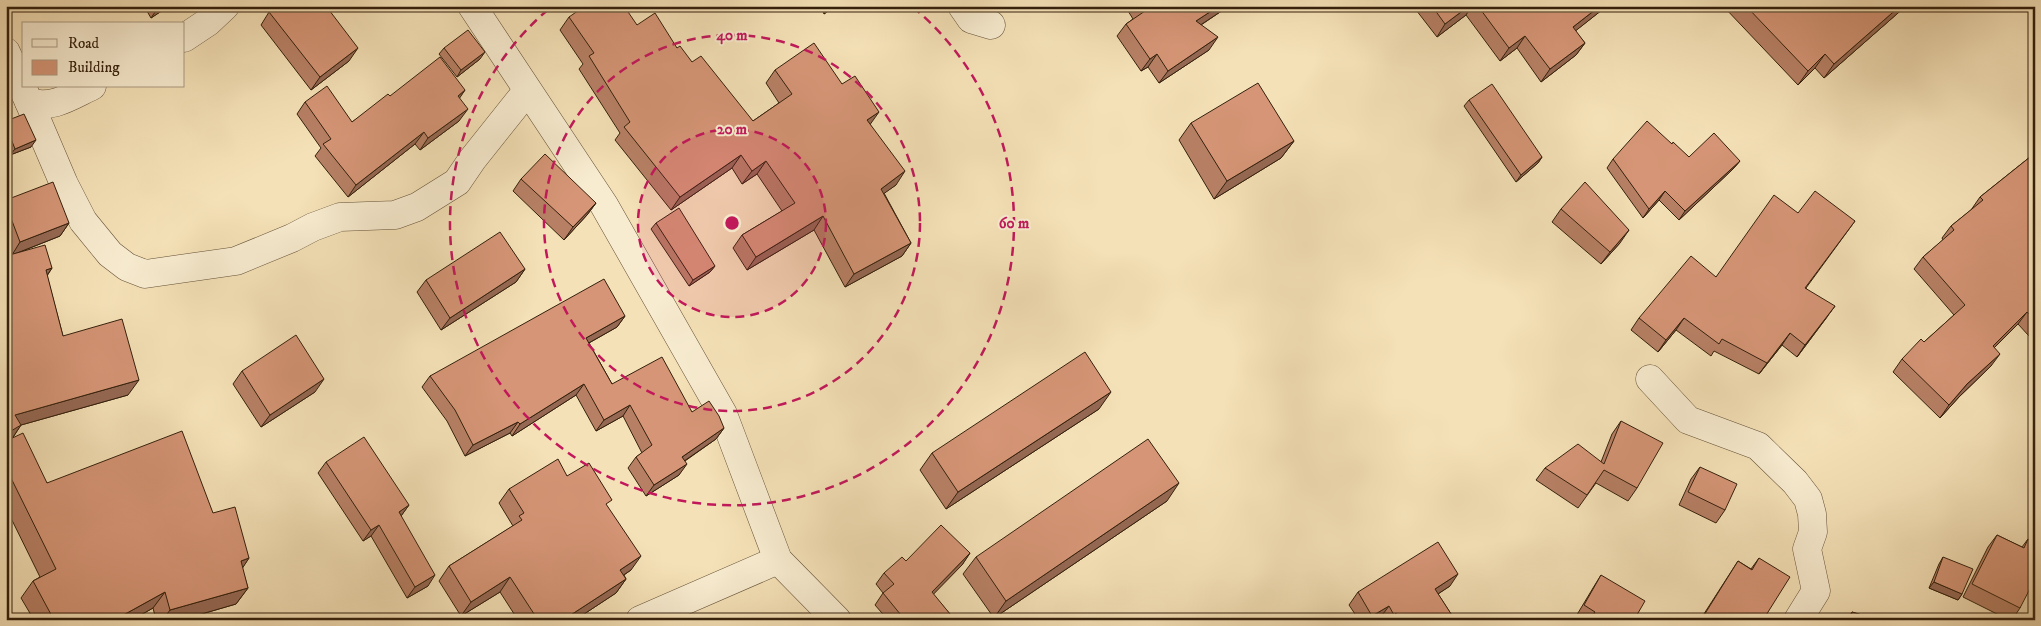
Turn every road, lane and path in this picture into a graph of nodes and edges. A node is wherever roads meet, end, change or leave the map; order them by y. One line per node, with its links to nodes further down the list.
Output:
1 (225, 6): 5 (street)
2 (472, 6): 10 (street)
3 (962, 6): 4 (street)
4 (991, 25)
5 (185, 37)
6 (6, 52): 7 (street)
7 (22, 87)
8 (23, 88): 11 (street)
9 (88, 88): 11 (street)
10 (527, 91): 11 (street); 13 (street)
11 (29, 102)
12 (1650, 379): 16 (street)
13 (778, 560): 14 (street); 15 (street)
14 (640, 620)
15 (837, 620)
16 (1798, 620)

